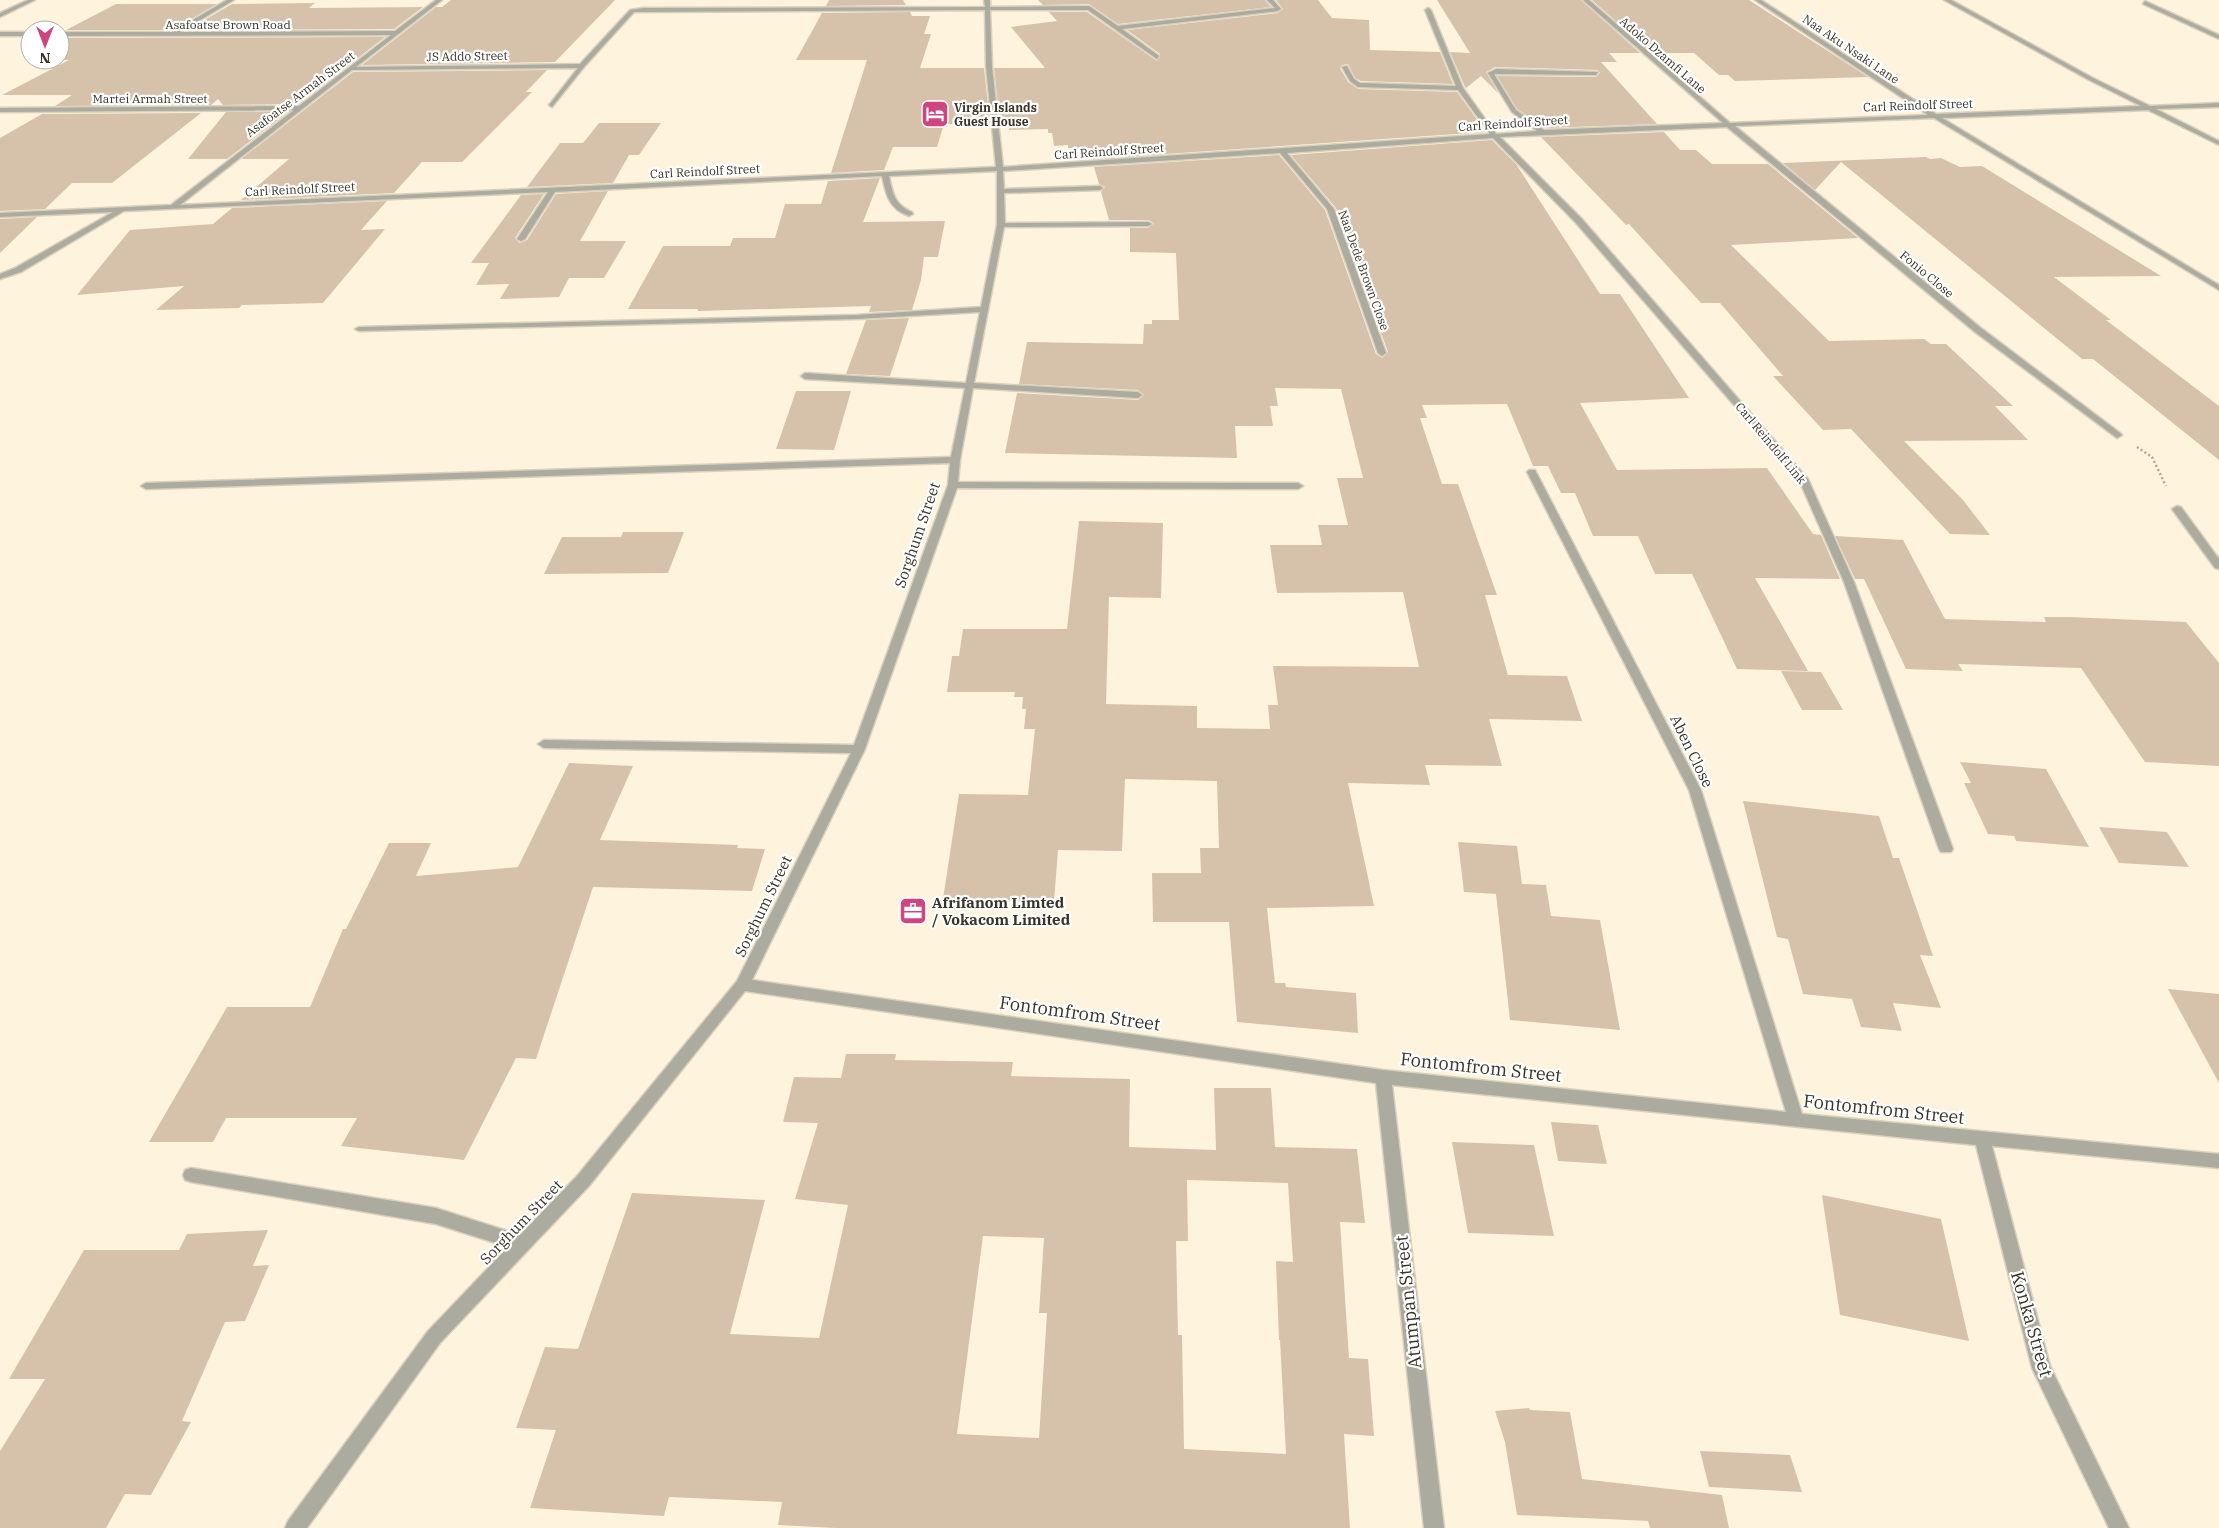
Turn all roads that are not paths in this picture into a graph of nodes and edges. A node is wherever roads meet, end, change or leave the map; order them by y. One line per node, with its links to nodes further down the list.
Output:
1 (32, 0): 12 (street)
2 (232, 0): 18 (street)
3 (439, 0): 14 (street, Asafoatse Armah Street)
4 (987, 0): 10 (street, Sorghum Street)
5 (1270, 0): 13 (street)
6 (1586, 0): 32 (street, Adoko Dzamfi Lane)
7 (1758, 0): 31 (street, Naa Aku Nsaki Lane)
8 (1947, 0): 28 (street)
9 (2145, 3): 19 (street)
10 (988, 8): 13 (street); 21 (street); 37 (street, Sorghum Street)
11 (1428, 10): 25 (street, Carl Reindolf Link)
12 (0, 15)
13 (1118, 28): 20 (street)
14 (396, 33): 18 (street, Asafoatse Brown Road); 23 (street, Asafoatse Armah Street)
15 (0, 34): 16 (street)
16 (20, 34)
17 (70, 34): 18 (street, Asafoatse Brown Road)
18 (172, 34)
19 (2219, 37)
20 (1157, 57)
21 (582, 66): 23 (street, JS Addo Street); 27 (street)
22 (1345, 67): 25 (street)
23 (353, 69): 29 (street, Asafoatse Armah Street)
24 (1596, 73): 33 (street)
25 (1460, 88): 34 (street, Carl Reindolf Link)
26 (2219, 105): 28 (street, Carl Reindolf Street)
27 (552, 106)
28 (2144, 106): 31 (street, Carl Reindolf Street); 35 (street)
29 (300, 108): 30 (street, Martei Armah Street); 42 (street, Asafoatse Armah Street)
30 (0, 110)
31 (1933, 115): 32 (street, Carl Reindolf Street); 50 (street, Naa Aku Nsaki Lane)
32 (1728, 124): 33 (street, Carl Reindolf Street); 57 (street, Fonio Close)
33 (1543, 132): 34 (street, Carl Reindolf Street)
34 (1494, 135): 36 (street, Carl Reindolf Street); 67 (street, Carl Reindolf Link)
35 (2219, 143)
36 (1282, 151): 37 (street, Carl Reindolf Street); 53 (street, Naa Dede Brown Close)
37 (1000, 169): 38 (street, Carl Reindolf Street); 41 (street, Sorghum Street)
38 (885, 174): 40 (street, Carl Reindolf Street); 44 (street)
39 (1100, 188): 41 (street)
40 (553, 189): 42 (street, Carl Reindolf Street); 48 (street)
41 (1000, 191): 47 (street, Sorghum Street)
42 (174, 206): 43 (street, Carl Reindolf Street)
43 (123, 208): 45 (street, Carl Reindolf Street); 49 (street)
44 (909, 214)
45 (0, 215)
46 (1148, 224): 47 (street)
47 (1001, 225): 51 (street, Sorghum Street)
48 (521, 239)
49 (0, 277)
50 (2219, 288)
51 (985, 309): 52 (street); 55 (street, Sorghum Street)
52 (359, 329)
53 (1382, 353)
54 (805, 376): 55 (street)
55 (970, 384): 56 (street); 58 (street, Sorghum Street)
56 (1138, 395)
57 (2117, 434)
58 (955, 460): 60 (street, Sorghum Street); 61 (street)
59 (1532, 472): 70 (street, Aben Close)
60 (953, 485): 62 (street); 66 (street, Sorghum Street)
61 (146, 486)
62 (1298, 486)
63 (2177, 509): 64 (street)
64 (2219, 566)
65 (544, 744): 66 (street)
66 (859, 749): 68 (street, Sorghum Street)
67 (1946, 848)
68 (742, 985): 69 (street, Fontomfrom Street); 74 (street, Sorghum Street)
69 (1383, 1076): 70 (street, Fontomfrom Street); 76 (street, Atumpan Street)
70 (1796, 1120): 71 (street, Fontomfrom Street)
71 (1982, 1138): 72 (street, Fontomfrom Street); 77 (street, Konka Street)
72 (2219, 1161)
73 (191, 1174): 74 (street)
74 (524, 1244): 75 (street, Sorghum Street)
75 (295, 1528)
76 (1434, 1528)
77 (2119, 1528)

